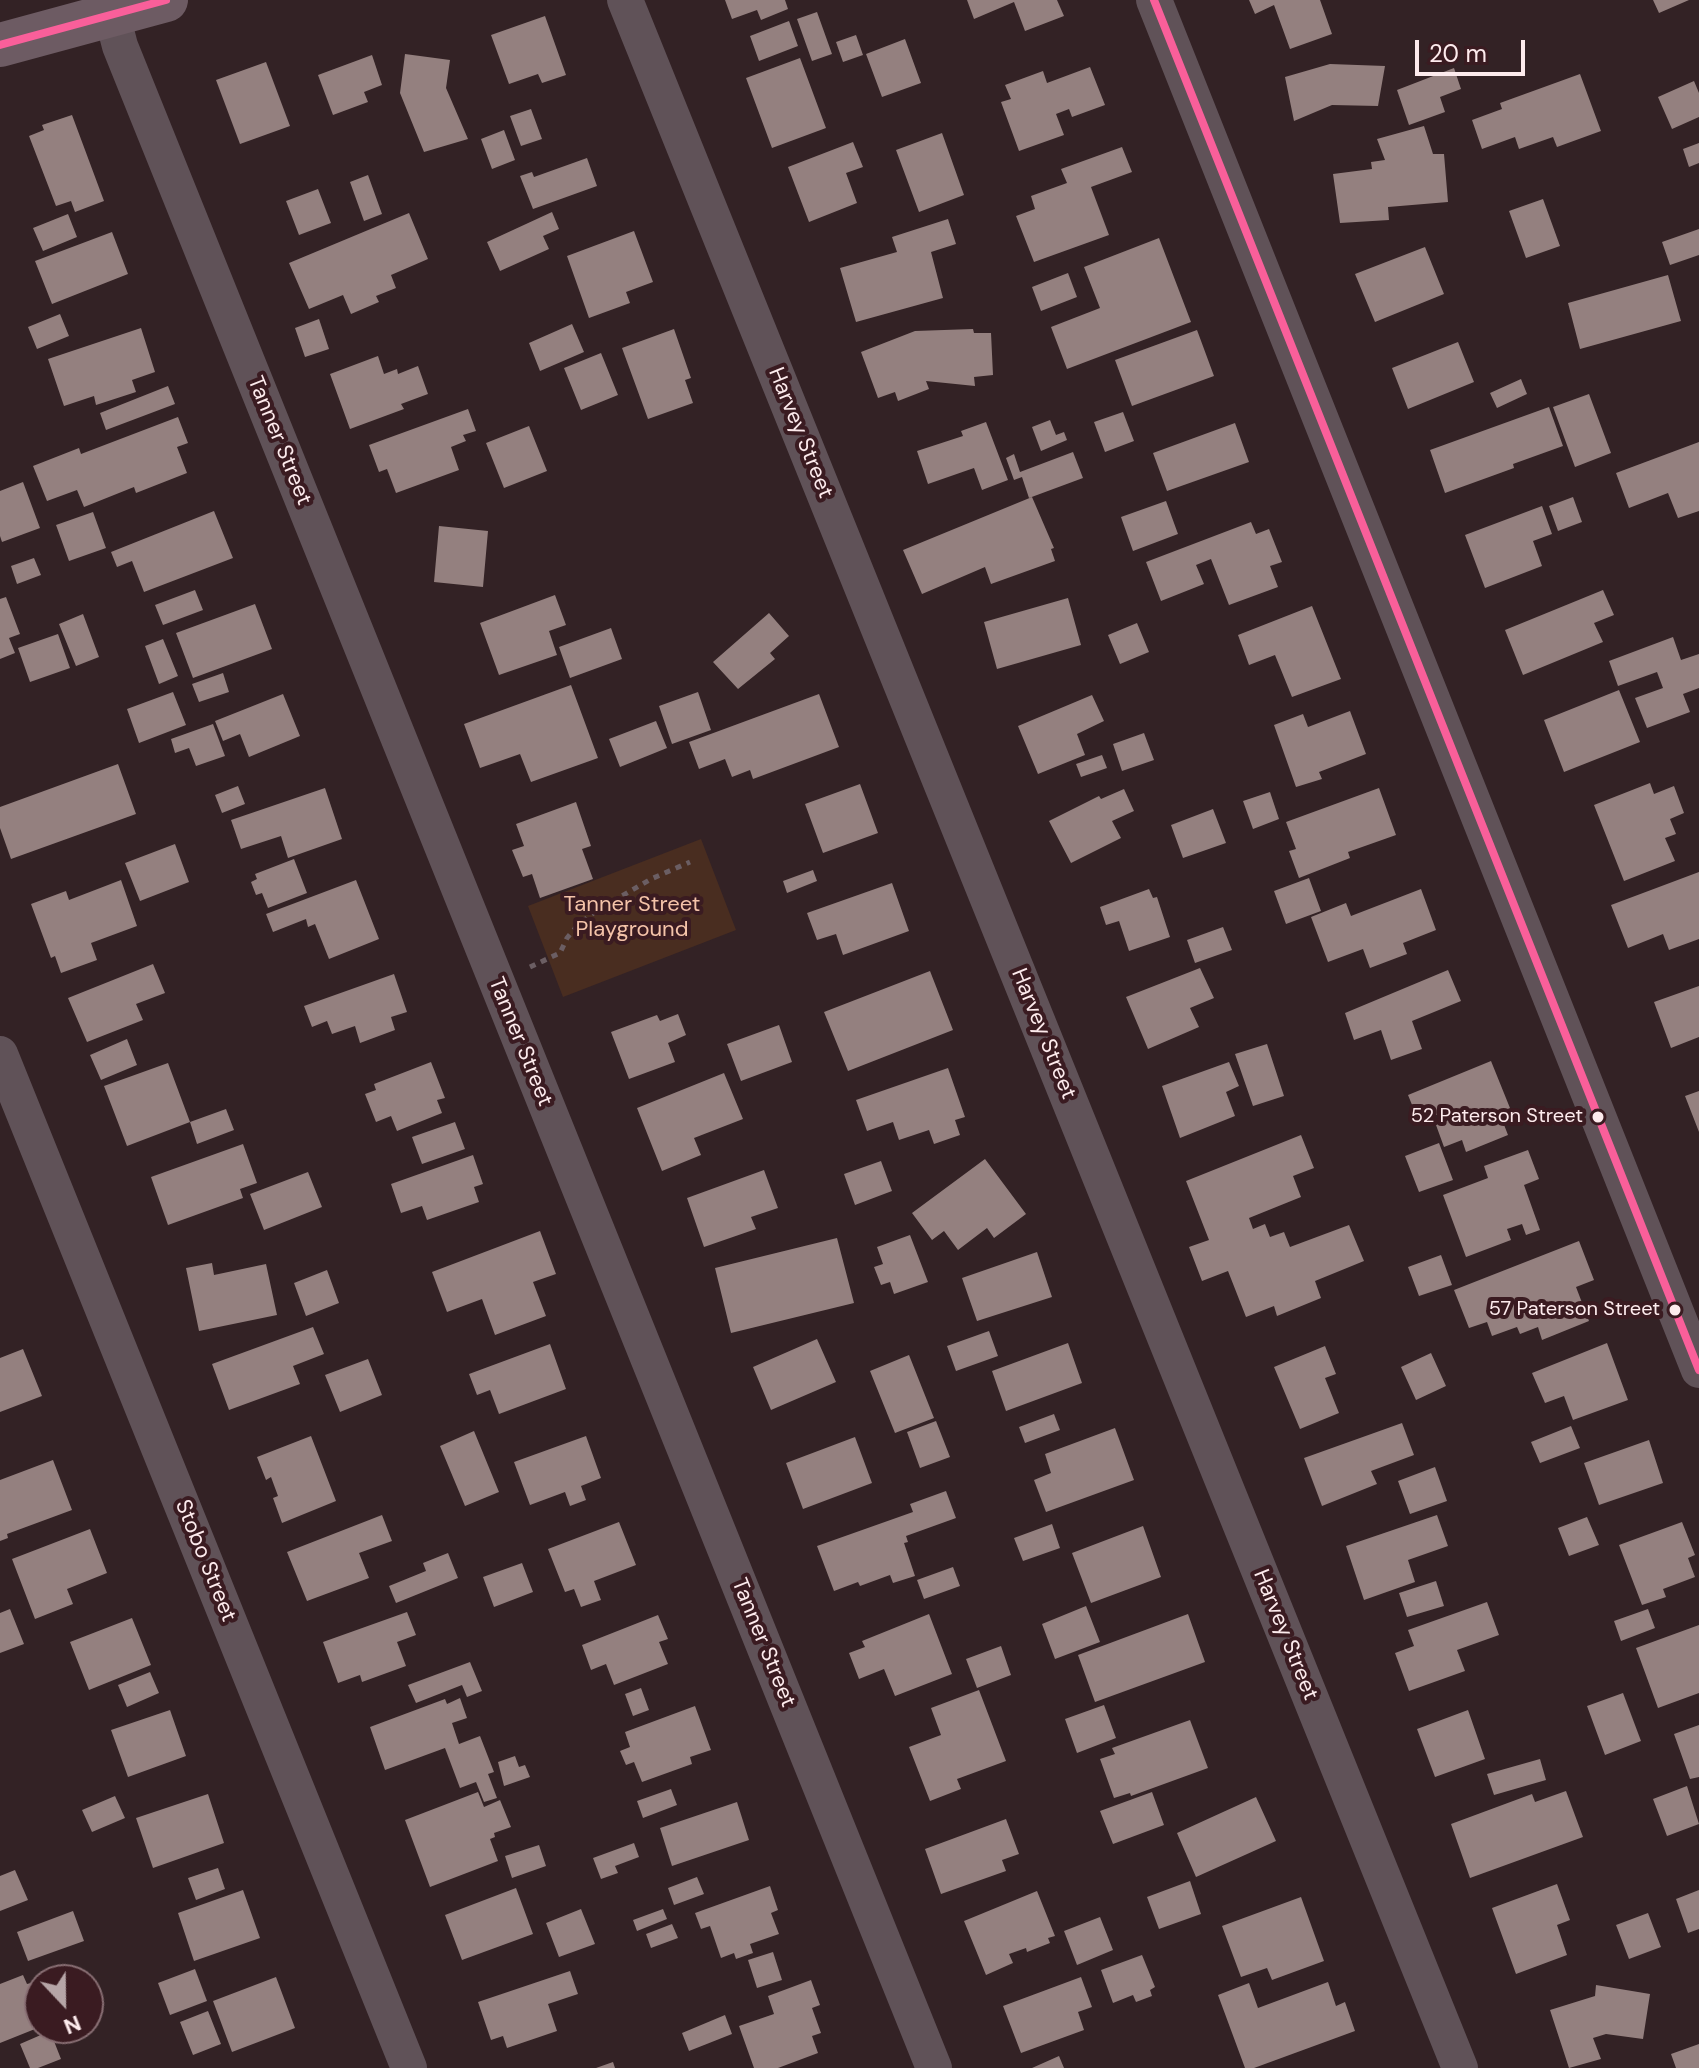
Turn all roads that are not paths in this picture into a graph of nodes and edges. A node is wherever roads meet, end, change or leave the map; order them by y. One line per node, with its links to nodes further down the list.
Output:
1 (166, 0): 4 (street)
2 (625, 0): 10 (street, Harvey Street)
3 (1154, 0): 7 (street)
4 (112, 15): 5 (street); 9 (street, Tanner Street)
5 (0, 45)
6 (0, 1054): 8 (street, Stobo Street)
7 (1699, 1370)
8 (409, 2068)
9 (934, 2068)
10 (1460, 2068)

